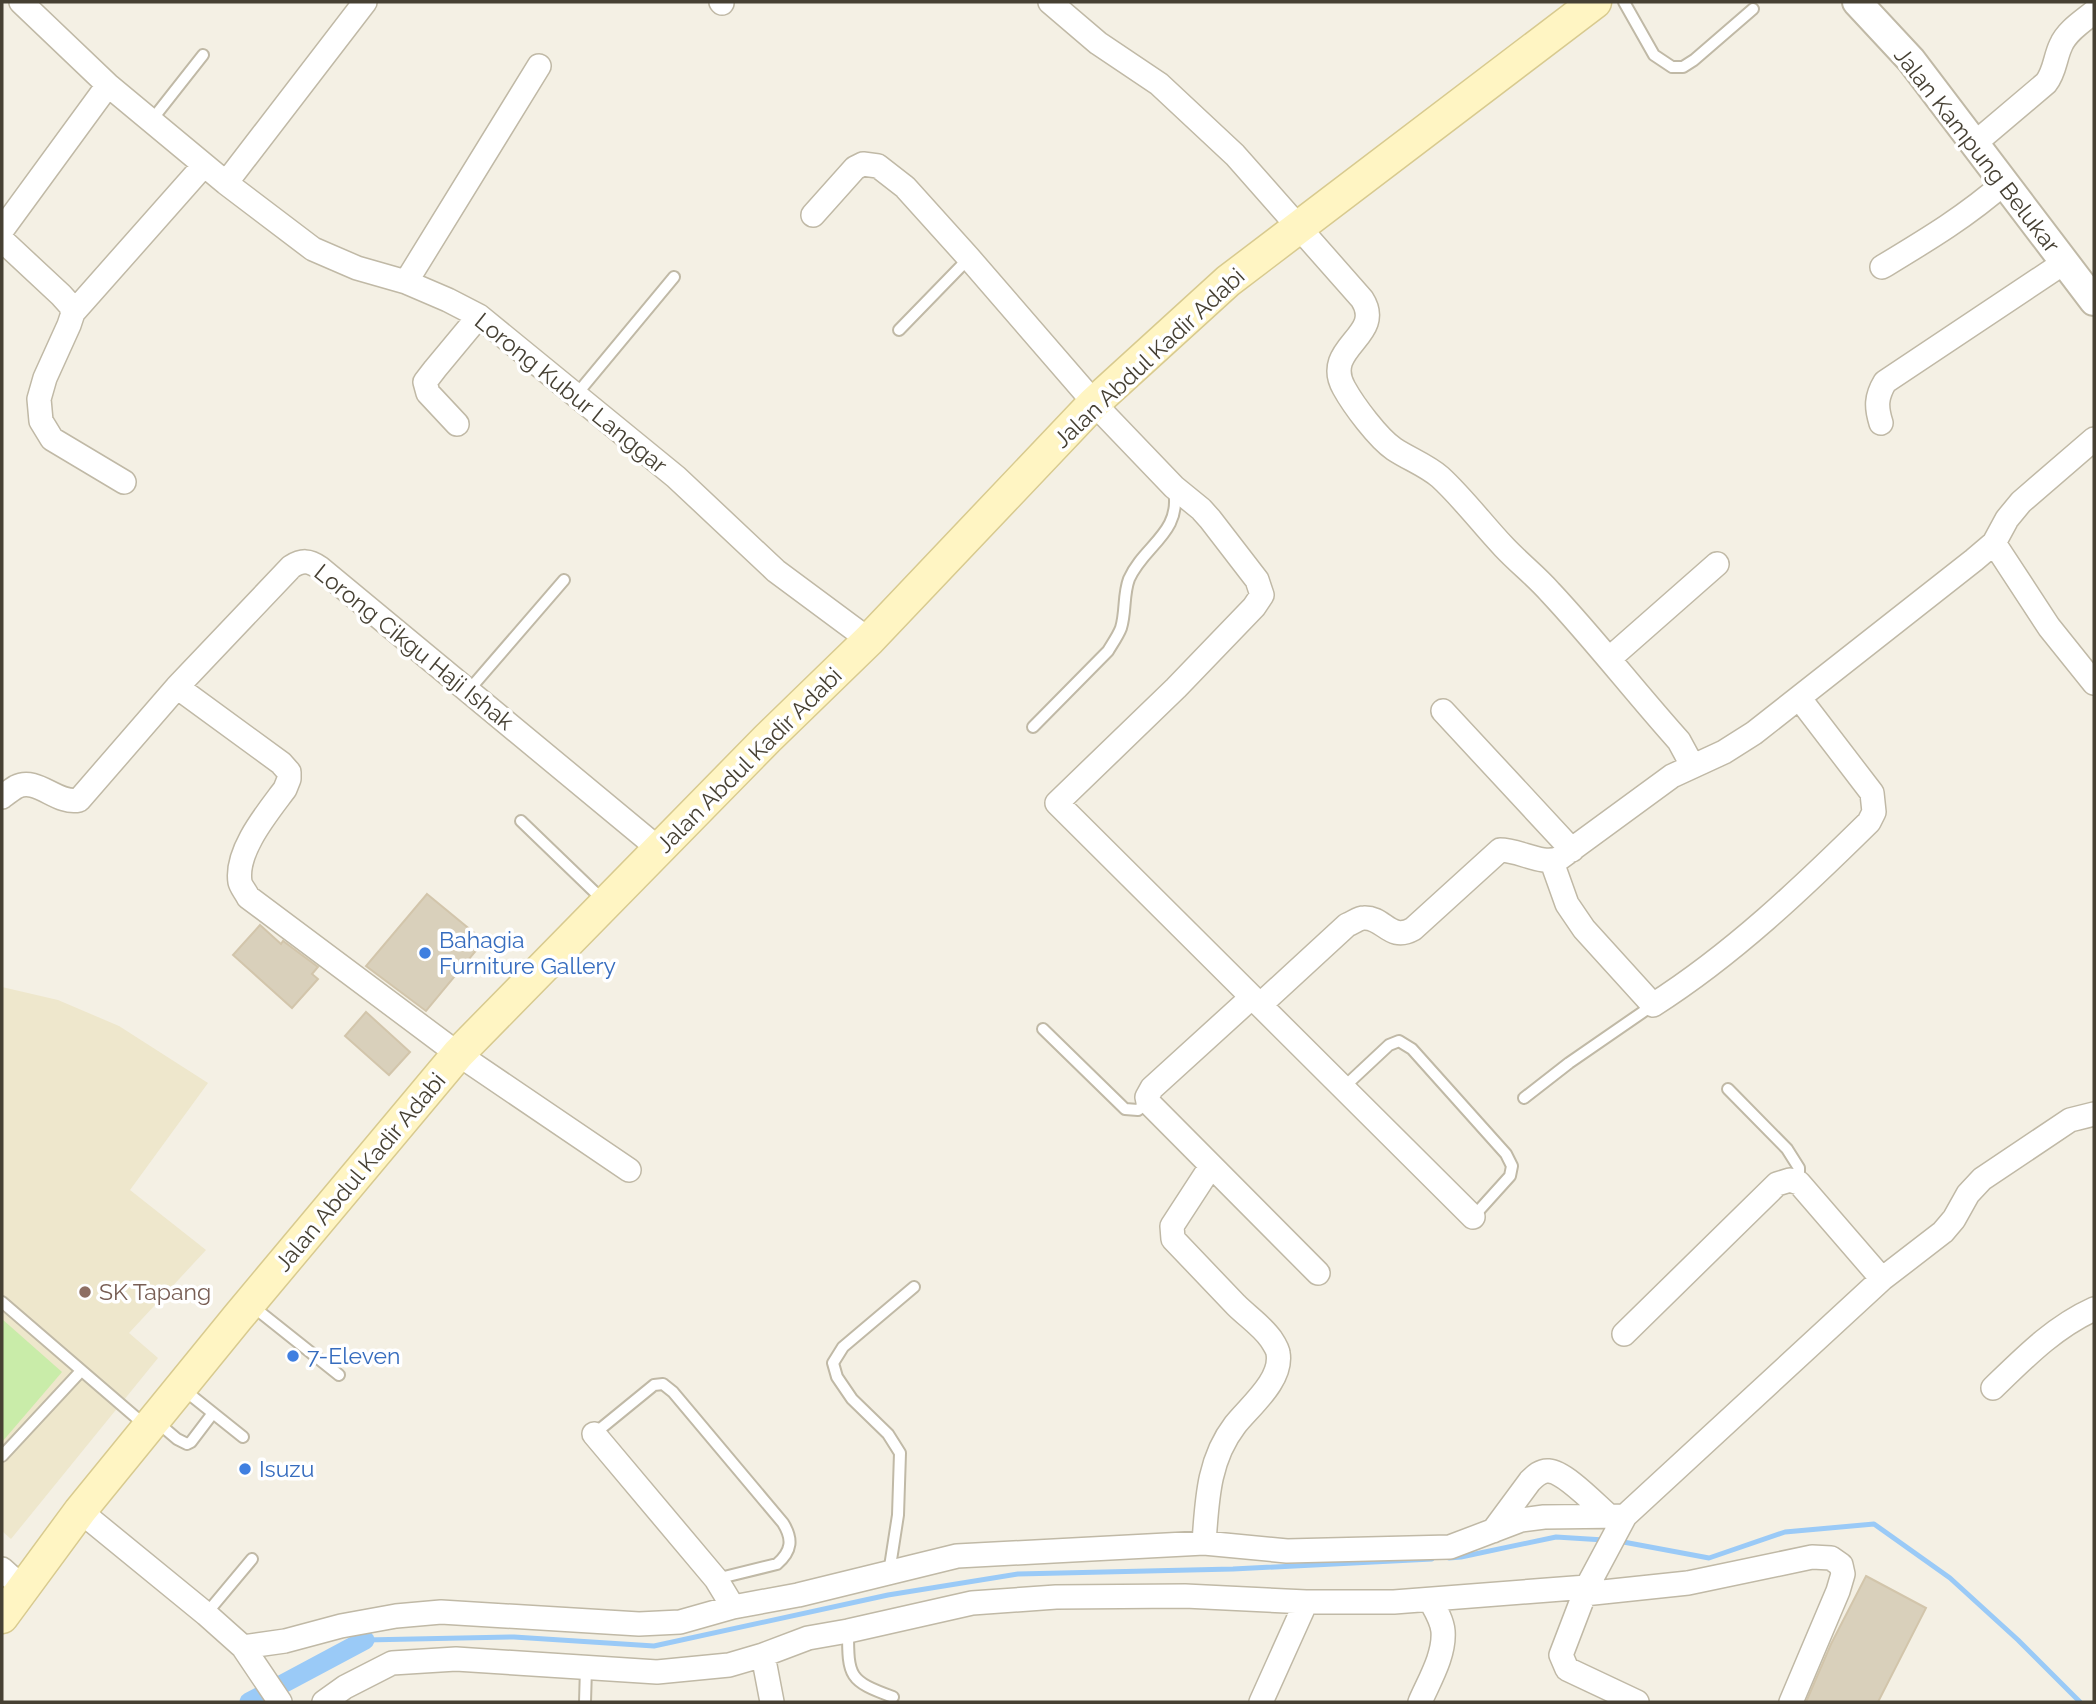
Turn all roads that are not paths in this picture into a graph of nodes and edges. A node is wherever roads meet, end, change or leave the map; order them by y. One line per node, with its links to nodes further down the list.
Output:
1 (21, 2): 11 (street, Lorong Kubur Langgar)
2 (365, 2): 15 (street)
3 (1050, 2): 18 (street)
4 (1595, 2): 18 (main road, Jalan Abdul Kadir Adabi)
5 (1624, 2): 7 (lane)
6 (1857, 2): 13 (street, Jalan Kampung Belukar)
7 (1754, 9)
8 (2094, 12): 13 (street)
9 (203, 55): 12 (lane)
10 (539, 66): 25 (street)
11 (108, 86): 12 (street, Lorong Kubur Langgar); 19 (street)
12 (151, 121): 14 (street, Lorong Kubur Langgar)
13 (1974, 144): 16 (street, Jalan Kampung Belukar)
14 (204, 165): 15 (street, Lorong Kubur Langgar); 27 (street)
15 (226, 183): 25 (street, Lorong Kubur Langgar)
16 (2004, 183): 22 (street, Jalan Kampung Belukar); 23 (street)
17 (813, 215): 21 (street)
18 (1299, 226): 31 (main road, Jalan Abdul Kadir Adabi); 41 (street)
19 (2, 230)
20 (2, 240): 27 (street)
21 (969, 258): 29 (lane); 31 (street)
22 (2065, 262): 26 (street, Jalan Kampung Belukar); 32 (street)
23 (1882, 267)
24 (674, 278): 30 (lane)
25 (406, 282): 28 (street, Lorong Kubur Langgar)
26 (2094, 300)
27 (72, 313): 35 (street)
28 (479, 316): 30 (street, Lorong Kubur Langgar); 33 (street)
29 (899, 330)
30 (576, 395): 40 (street, Lorong Kubur Langgar)
31 (1094, 403): 36 (street); 40 (main road, Jalan Abdul Kadir Adabi)
32 (1881, 423)
33 (457, 424)
34 (2094, 439): 37 (street)
35 (124, 482)
36 (1174, 487): 47 (lane); 55 (street)
37 (1994, 543): 42 (street); 45 (street)
38 (1717, 565): 41 (street)
39 (564, 580): 44 (lane)
40 (869, 640): 51 (main road, Jalan Abdul Kadir Adabi)
41 (1609, 659): 48 (street)
42 (2094, 683)
43 (177, 687): 44 (street, Lorong Cikgu Haji Ishak); 49 (street); 58 (street)
44 (469, 690): 51 (street, Lorong Cikgu Haji Ishak)
45 (1800, 699): 48 (street); 56 (street)
46 (1443, 710): 52 (street)
47 (1033, 727)
48 (1692, 765): 52 (street)
49 (2, 797)
50 (521, 821): 54 (lane)
51 (659, 849): 54 (main road, Jalan Abdul Kadir Adabi)
52 (1572, 850): 53 (street)
53 (1552, 862): 55 (street); 56 (street)
54 (606, 903): 58 (main road, Jalan Abdul Kadir Adabi)
55 (1256, 1001): 59 (street); 62 (street)
56 (1653, 1005): 61 (lane)
57 (1043, 1029): 62 (lane)
58 (458, 1054): 65 (street); 72 (main road, Jalan Abdul Kadir Adabi)
59 (1343, 1088): 67 (street); 67 (lane)
60 (1728, 1088): 66 (lane)
61 (1524, 1098)
62 (1148, 1102): 64 (street)
63 (2094, 1114): 69 (street)
64 (1211, 1166): 68 (street); 87 (street)
65 (629, 1170)
66 (1799, 1183): 69 (street); 74 (street)
67 (1473, 1217)
68 (1318, 1273)
69 (1882, 1279): 85 (street)
70 (914, 1287): 89 (lane)
71 (2, 1303): 75 (lane)
72 (249, 1304): 76 (lane); 77 (main road, Jalan Abdul Kadir Adabi)
73 (2094, 1309): 78 (street)
74 (1624, 1334)
75 (81, 1371): 80 (lane); 83 (lane)
76 (339, 1375)
77 (181, 1387): 79 (lane); 80 (main road, Jalan Abdul Kadir Adabi)
78 (1993, 1388)
79 (213, 1413): 80 (lane); 82 (lane)
80 (151, 1424): 84 (main road, Jalan Abdul Kadir Adabi)
81 (594, 1434): 91 (street); 91 (lane)
82 (243, 1437)
83 (2, 1456)
84 (80, 1511): 90 (main road, Jalan Abdul Kadir Adabi); 96 (street)
85 (1617, 1520): 86 (street); 86 (street); 92 (street)
86 (1493, 1531): 87 (street)
87 (1204, 1543): 89 (street)
88 (252, 1559): 96 (lane)
89 (889, 1573): 95 (street)
90 (13, 1578): 97 (main road, Jalan Abdul Kadir Adabi)
91 (716, 1579): 95 (street)
92 (1587, 1586): 93 (street); 109 (street); 110 (street)
93 (1430, 1600): 94 (street); 108 (street)
94 (1306, 1602): 98 (street); 107 (street)
95 (733, 1607): 99 (street)
96 (206, 1614): 99 (street)
97 (2, 1617)
98 (848, 1631): 100 (street); 102 (lane)
99 (246, 1651): 103 (street)
100 (763, 1655): 101 (street); 106 (street)
101 (586, 1668): 104 (street); 105 (lane)
102 (893, 1697)
103 (280, 1702)
104 (324, 1702)
105 (585, 1702)
106 (772, 1702)
107 (1261, 1702)
108 (1420, 1702)
109 (1637, 1702)
110 (1791, 1702)

